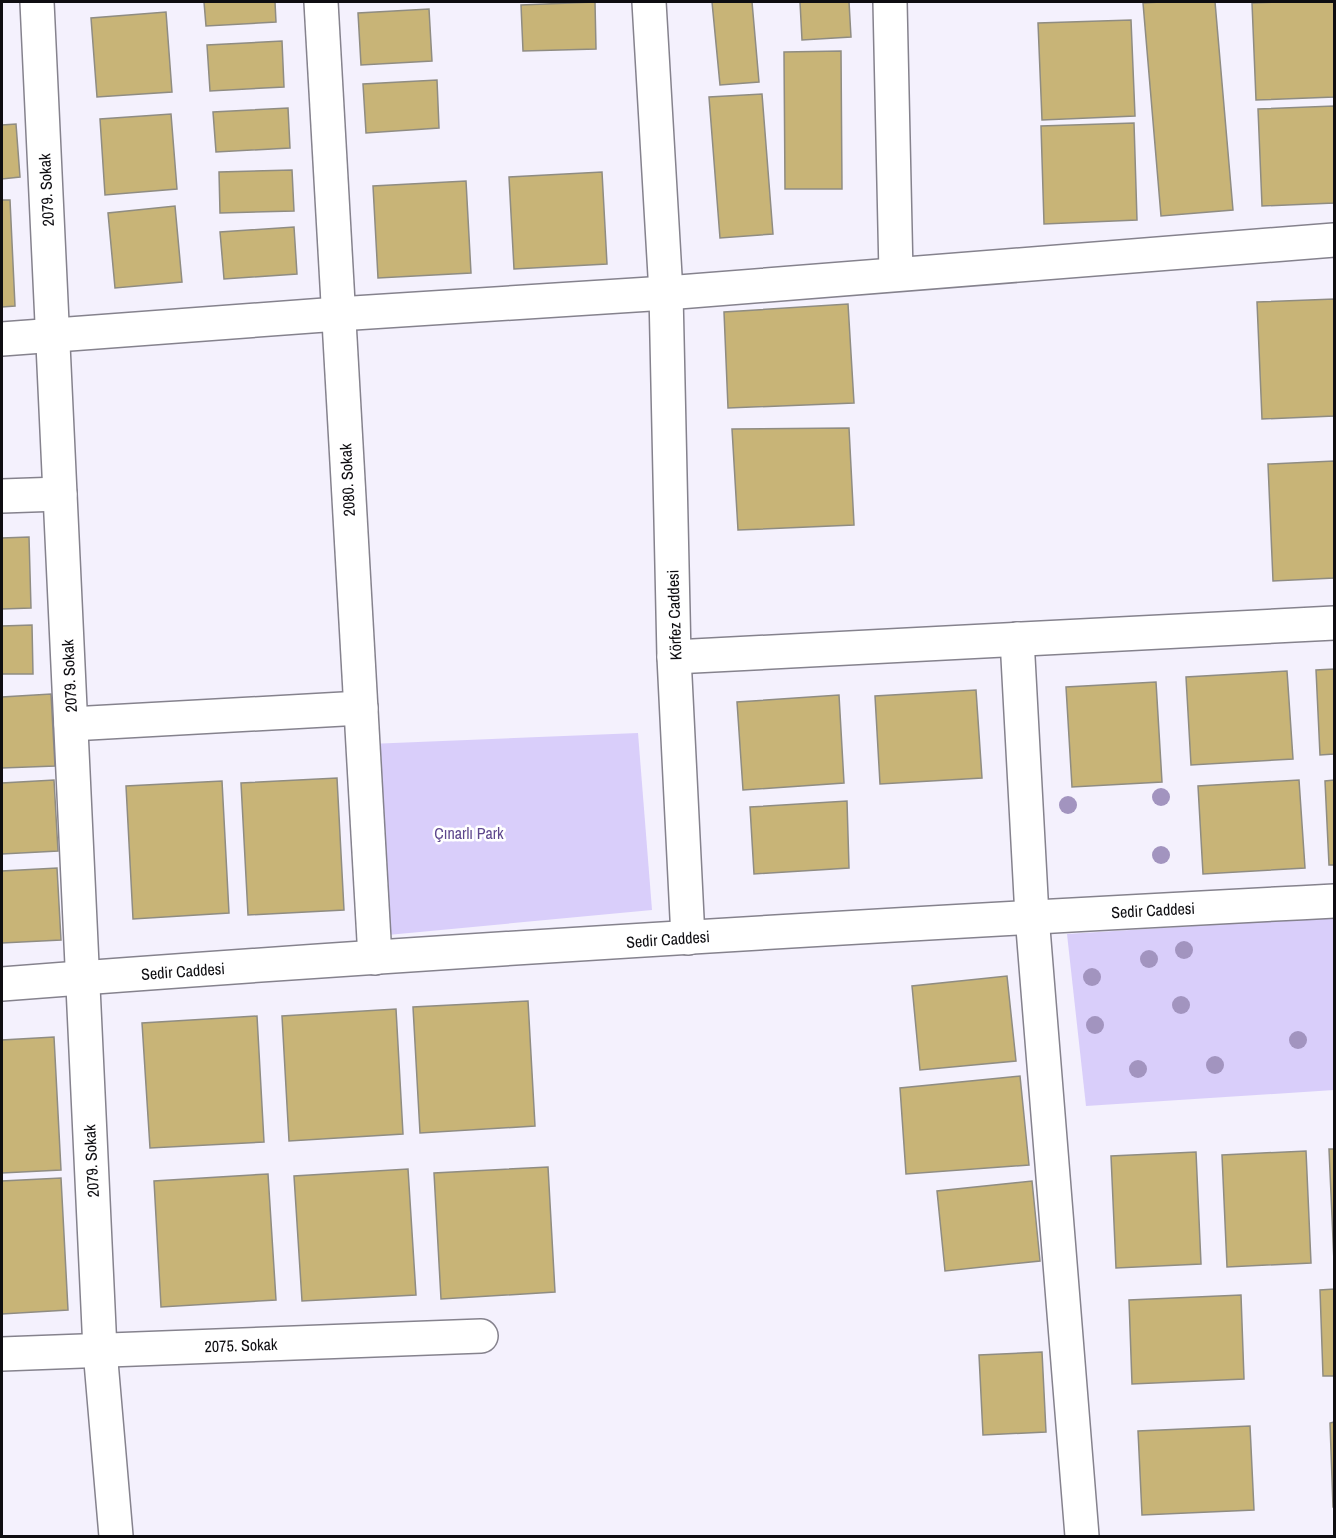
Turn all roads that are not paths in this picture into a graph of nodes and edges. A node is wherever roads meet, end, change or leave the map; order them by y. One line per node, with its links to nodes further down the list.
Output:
1 (37, 2): 9 (street, 2079. Sokak)
2 (321, 2): 8 (street, 2080. Sokak)
3 (649, 2): 7 (street, Körfez Caddesi)
4 (890, 2): 6 (street)
5 (1335, 240): 6 (street)
6 (896, 274): 7 (street)
7 (666, 293): 8 (street); 15 (street, Körfez Caddesi)
8 (338, 314): 9 (street); 16 (street, 2080. Sokak)
9 (53, 335): 10 (street); 11 (street, 2079. Sokak)
10 (2, 339)
11 (60, 494): 12 (street); 17 (street, 2079. Sokak)
12 (2, 496)
13 (1335, 622): 14 (street)
14 (1017, 639): 15 (street); 19 (street)
15 (675, 657): 20 (street, Körfez Caddesi)
16 (360, 708): 17 (street); 21 (street, 2080. Sokak)
17 (71, 724): 22 (street, 2079. Sokak)
18 (1335, 901): 19 (street, Sedir Caddesi)
19 (1032, 916): 20 (street, Sedir Caddesi); 28 (street)
20 (688, 938): 21 (street, Sedir Caddesi)
21 (375, 958): 22 (street, Sedir Caddesi)
22 (83, 978): 23 (street, Sedir Caddesi); 25 (street, 2079. Sokak)
23 (2, 984)
24 (481, 1336): 25 (street, 2075. Sokak)
25 (100, 1350): 26 (street, 2075. Sokak); 27 (street, 2079. Sokak)
26 (2, 1354)
27 (116, 1536)
28 (1082, 1536)

